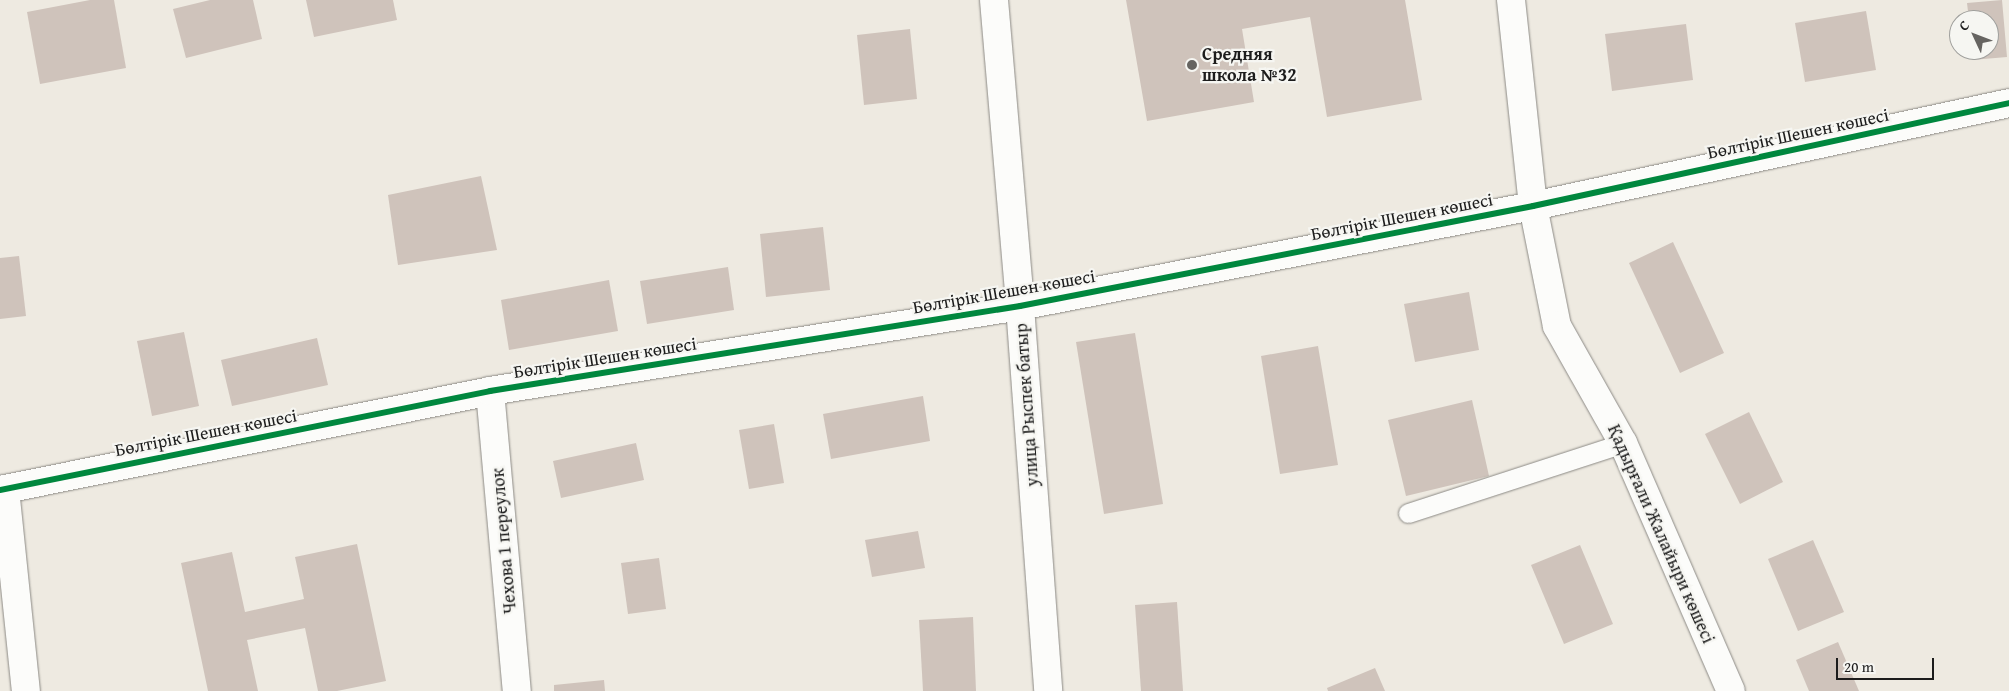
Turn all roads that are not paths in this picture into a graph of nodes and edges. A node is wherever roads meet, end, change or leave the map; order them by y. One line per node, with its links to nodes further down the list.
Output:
1 (994, 0): 5 (street, улица Рыспек батыр)
2 (1511, 0): 4 (street, Қадырғали Жалайыри көшесі)
3 (2009, 103): 4 (street, Бөлтірік Шешен көшесі)
4 (1533, 206): 5 (street, Бөлтірік Шешен көшесі); 7 (street, Қадырғали Жалайыри көшесі)
5 (1020, 306): 6 (street, Бөлтірік Шешен көшесі); 12 (street, улица Рыспек батыр)
6 (490, 392): 8 (street, Бөлтірік Шешен көшесі); 11 (street, Чехова 1 переулок)
7 (1624, 443): 9 (lane); 13 (street, Қадырғали Жалайыри көшесі)
8 (3, 489): 10 (street)
9 (1408, 513)
10 (26, 691)
11 (518, 691)
12 (1048, 691)
13 (1731, 691)

